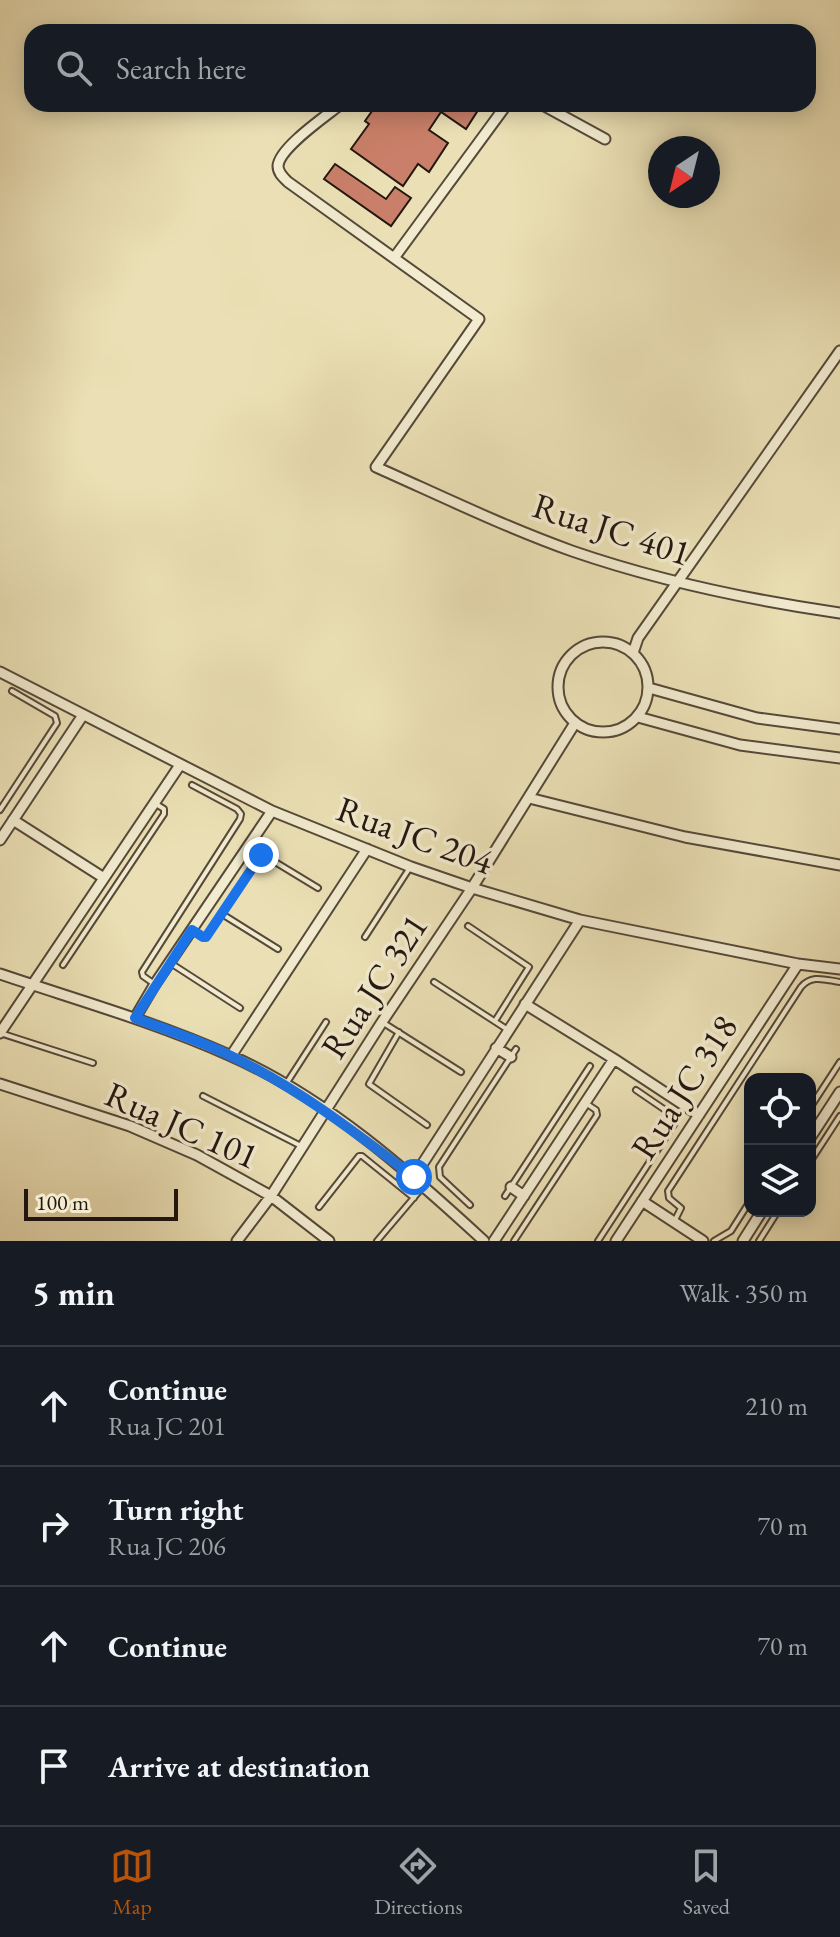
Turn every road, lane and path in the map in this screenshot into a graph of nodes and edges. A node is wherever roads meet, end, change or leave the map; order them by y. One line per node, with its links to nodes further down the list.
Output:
1 (331, 112): 5 (street)
2 (501, 112): 5 (street)
3 (556, 112): 4 (street)
4 (605, 139)
5 (394, 258): 7 (street, Rua JC 401)
6 (840, 351): 7 (street)
7 (677, 582): 8 (street, Rua JC 401); 9 (street)
8 (840, 613)
9 (633, 653): 11 (street); 15 (street)
10 (0, 672): 13 (street, Rua JC 204)
11 (649, 688): 14 (street); 16 (street)
12 (12, 691): 22 (lane)
13 (83, 715): 18 (street, Rua JC 204); 24 (street)
14 (638, 717): 15 (street); 17 (street)
15 (575, 723): 20 (street, Rua JC 321)
16 (840, 729)
17 (840, 758)
18 (180, 765): 21 (street); 23 (street, Rua JC 204)
19 (192, 785): 45 (lane)
20 (529, 798): 27 (street); 31 (street, Rua JC 321)
21 (154, 803): 29 (street); 40 (lane)
22 (0, 810)
23 (272, 811): 26 (street, Rua JC 204); 35 (street)
24 (13, 820): 25 (street); 29 (street)
25 (0, 840)
26 (367, 849): 28 (street, Rua JC 204); 58 (street)
27 (840, 865)
28 (411, 867): 31 (street, Rua JC 204); 36 (lane)
29 (104, 878): 46 (street)
30 (318, 888): 32 (lane)
31 (472, 888): 33 (street, Rua JC 204); 52 (street, Rua JC 321)
32 (222, 914): 35 (lane); 37 (lane)
33 (580, 920): 39 (street, Rua JC 204); 47 (street)
34 (468, 926): 50 (lane)
35 (192, 930): 38 (street)
36 (365, 937)
37 (278, 949)
38 (170, 962): 45 (street); 48 (lane)
39 (798, 964): 41 (street, Rua JC 204); 72 (street, Rua JC 318)
40 (63, 965)
41 (840, 969)
42 (0, 974): 46 (street)
43 (434, 982): 50 (lane)
44 (840, 982): 90 (lane)
45 (155, 984): 49 (street)
46 (31, 985): 49 (street); 55 (street)
47 (525, 1004): 53 (street); 59 (street)
48 (240, 1008)
49 (135, 1018): 58 (street)
50 (495, 1021): 53 (lane)
51 (326, 1022): 65 (lane)
52 (382, 1022): 54 (lane); 71 (street, Rua JC 321)
53 (508, 1030): 56 (street)
54 (399, 1032): 63 (lane); 74 (lane)
55 (0, 1033): 61 (lane)
56 (496, 1048): 57 (street); 78 (street)
57 (513, 1053): 85 (lane)
58 (231, 1056): 65 (street)
59 (614, 1059): 70 (street); 72 (street)
60 (840, 1062): 69 (lane)
61 (93, 1063)
62 (590, 1066): 80 (lane)
63 (461, 1072)
64 (0, 1084): 81 (street, Rua JC 101)
65 (285, 1085): 71 (street)
66 (636, 1090): 97 (lane)
67 (840, 1092): 75 (street)
68 (203, 1096): 76 (lane)
69 (816, 1099)
70 (585, 1103): 82 (street); 96 (lane)
71 (327, 1111): 76 (street, Rua JC 321); 78 (street)
72 (699, 1115): 84 (street, Rua JC 318)
73 (840, 1116): 77 (lane)
74 (427, 1125)
75 (816, 1129)
76 (303, 1147): 81 (street, Rua JC 321)
77 (816, 1153)
78 (414, 1177): 79 (street)
79 (424, 1186): 83 (lane); 94 (street)
80 (508, 1192): 82 (street)
81 (271, 1196): 91 (street, Rua JC 321); 92 (street, Rua JC 101)
82 (524, 1196): 95 (street)
83 (414, 1198): 86 (lane); 93 (lane)
84 (642, 1201): 90 (street); 98 (street, Rua JC 318)
85 (470, 1205)
86 (319, 1207)
87 (744, 1210): 100 (lane)
88 (758, 1217): 101 (street)
89 (774, 1217): 102 (lane)
90 (674, 1222): 99 (street)
91 (237, 1241)
92 (329, 1241)
93 (377, 1241)
94 (484, 1241)
95 (494, 1241)
96 (514, 1241)
97 (598, 1241)
98 (616, 1241)
99 (703, 1241)
100 (714, 1241)
101 (743, 1241)
102 (759, 1241)

